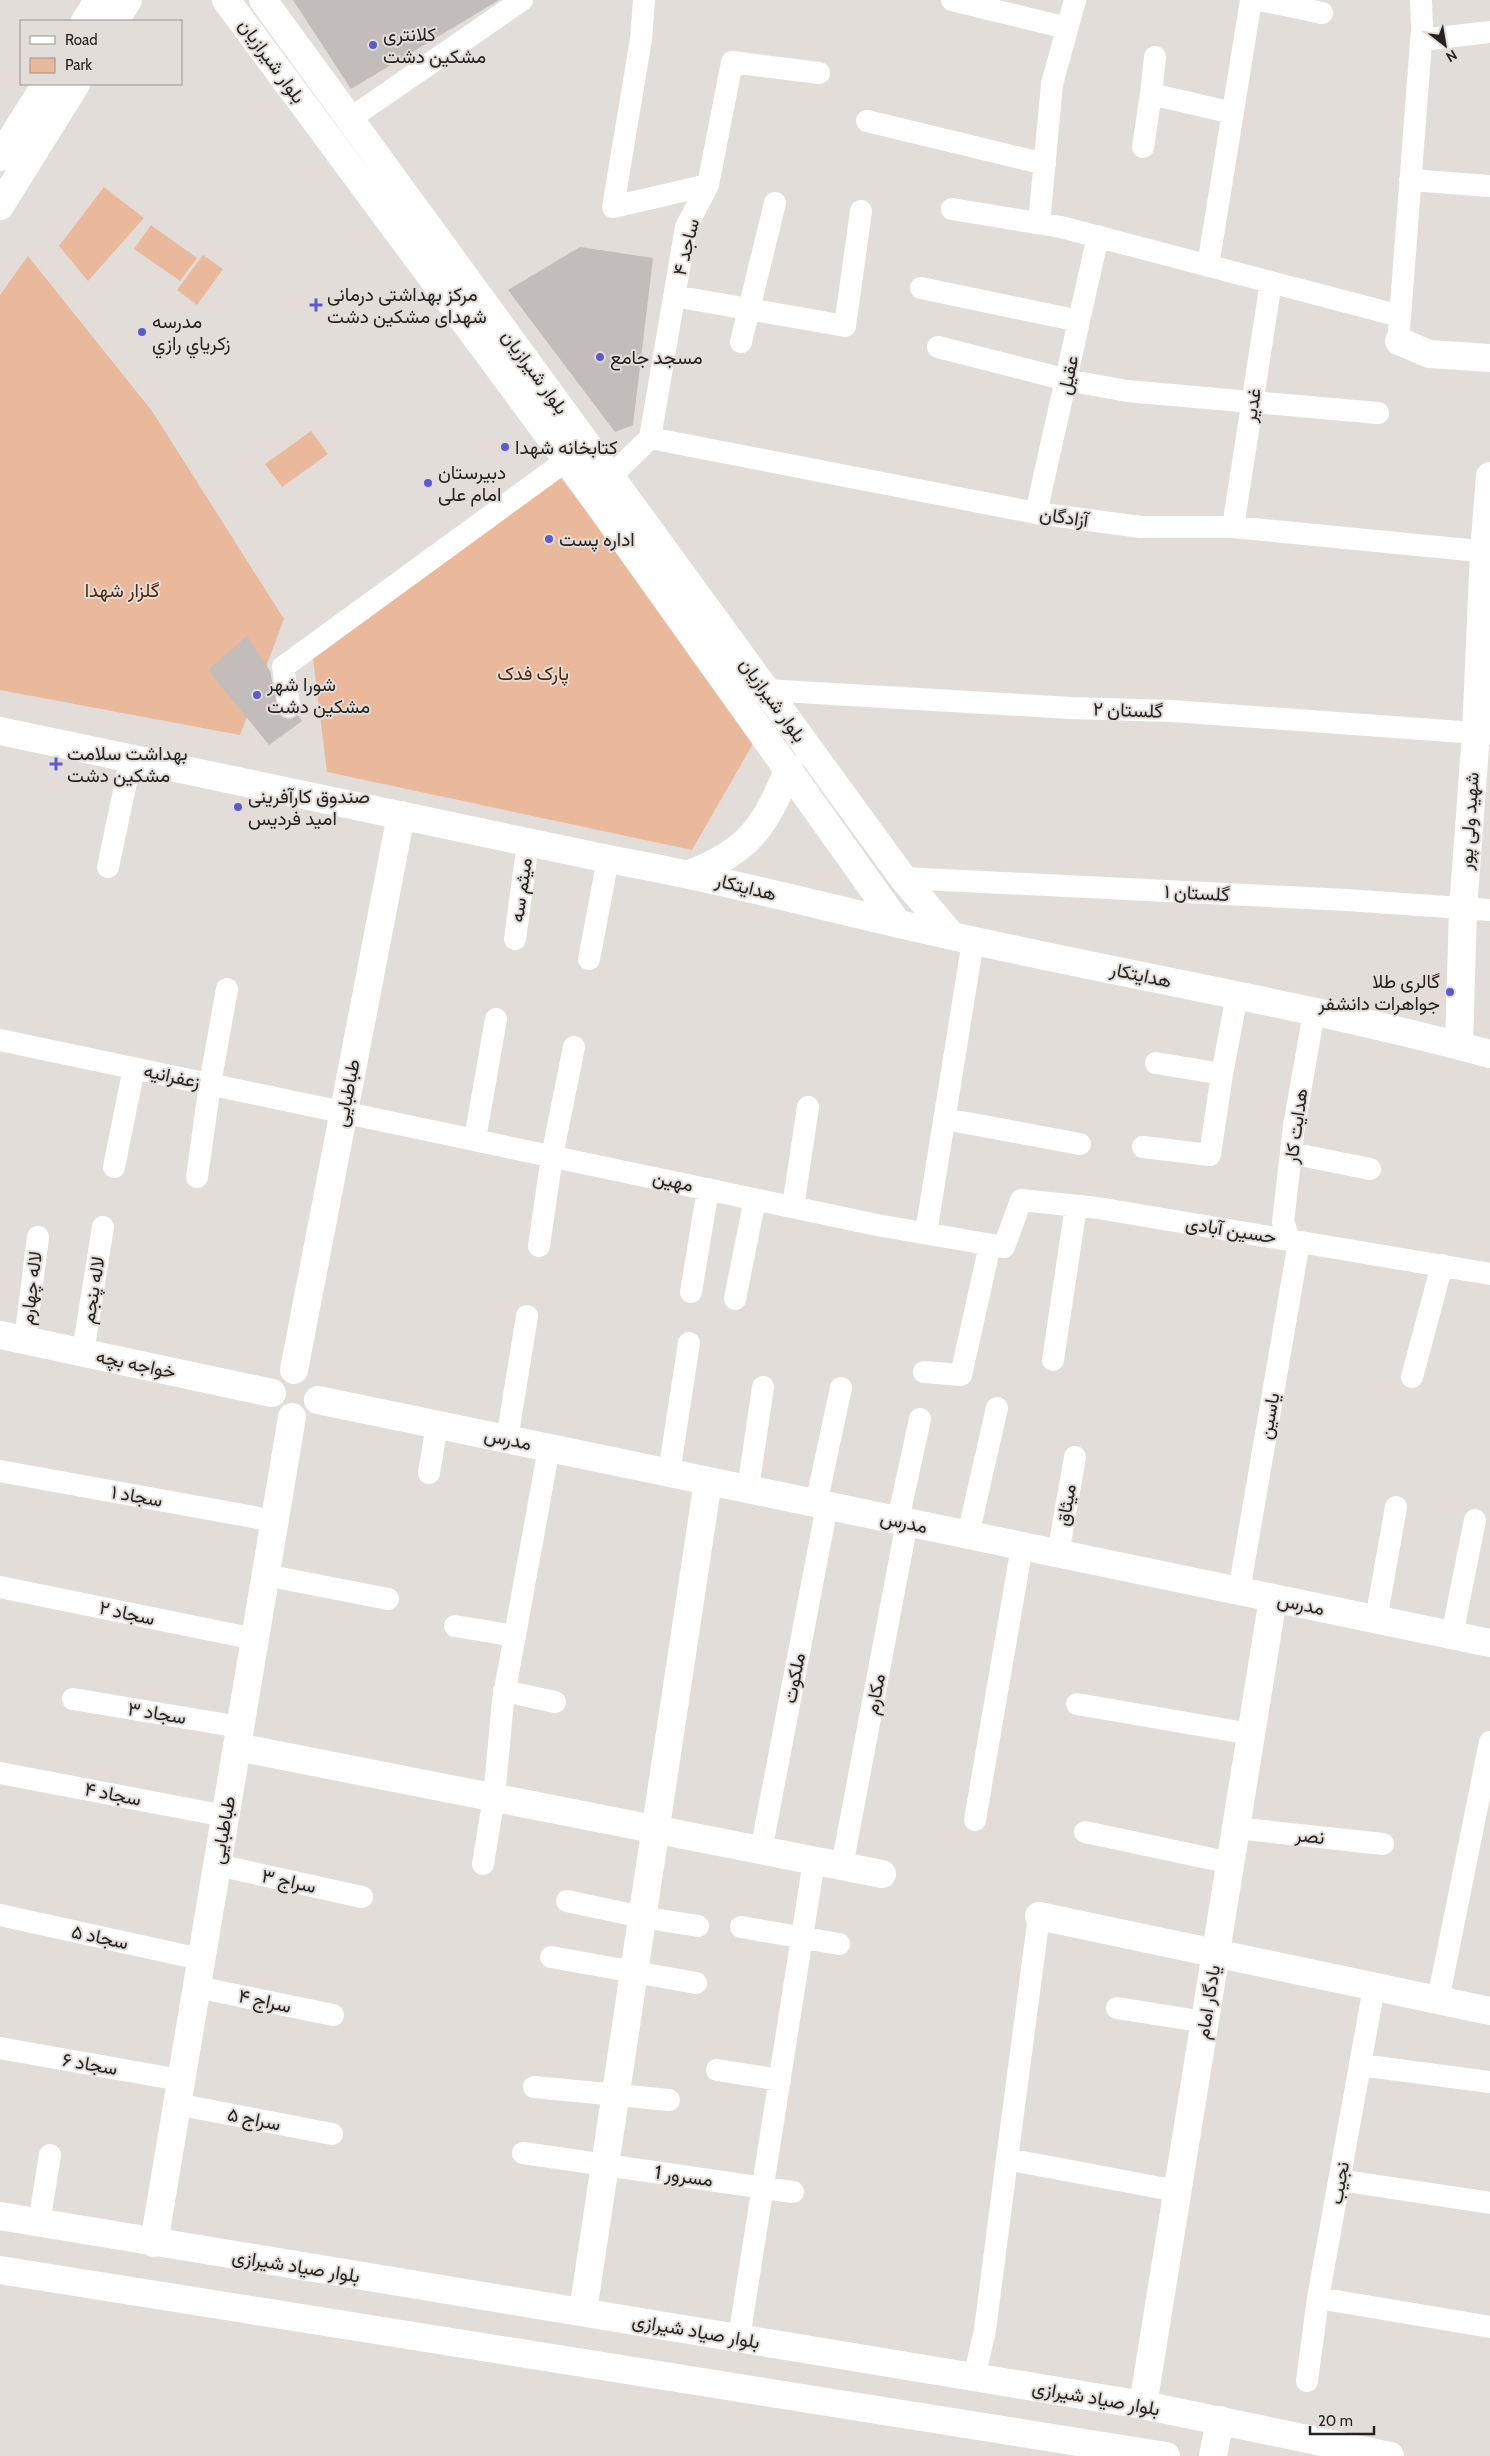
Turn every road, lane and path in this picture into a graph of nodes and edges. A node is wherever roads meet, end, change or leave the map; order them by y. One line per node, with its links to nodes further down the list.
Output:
1 (99, 0): 13 (main road)
2 (128, 0): 14 (main road)
3 (226, 0): 52 (main road, بلوار شیرازیان)
4 (263, 0): 24 (main road, بلوار شیرازیان)
5 (644, 0): 30 (street)
6 (952, 0): 15 (street)
7 (1075, 0): 15 (street)
8 (1251, 0): 23 (street)
9 (1260, 0): 12 (street)
10 (1421, 0): 17 (street)
11 (514, 2): 24 (street)
12 (1322, 13)
13 (87, 20)
14 (116, 20)
15 (1067, 28): 28 (street)
16 (1490, 32): 17 (street)
17 (1421, 40): 29 (street)
18 (1156, 56): 22 (street)
19 (819, 73): 30 (street, ساجد ۴)
20 (45, 85): 27 (main road)
21 (75, 85): 33 (main road)
22 (1151, 94): 23 (street); 26 (street)
23 (1233, 113): 38 (street)
24 (350, 118): 53 (main road, بلوار شیرازیان)
25 (867, 121): 28 (street)
26 (1143, 147)
27 (0, 157)
28 (1045, 164): 36 (street)
29 (1410, 180): 31 (street); 44 (street)
30 (708, 185): 41 (street, ساجد ۴)
31 (1490, 186)
32 (776, 203): 42 (street)
33 (0, 206)
34 (952, 209): 36 (street)
35 (861, 210): 42 (street)
36 (1039, 223): 37 (street)
37 (1098, 236): 38 (street); 43 (street, عقیل)
38 (1208, 266): 39 (street)
39 (1272, 282): 44 (street); 49 (street, غدیر)
40 (921, 288): 43 (street)
41 (674, 296): 42 (street); 51 (street, ساجد ۴)
42 (748, 310): 45 (street)
43 (1079, 321): 48 (street, عقیل)
44 (1399, 329): 47 (main road)
45 (741, 342)
46 (938, 347): 48 (street)
47 (1490, 358)
48 (1067, 380): 49 (street); 55 (street, عقیل)
49 (1253, 402): 50 (street); 56 (street, غدیر)
50 (1378, 413)
51 (650, 438): 53 (street); 55 (street, آزادگان)
52 (567, 460): 59 (street); 63 (main road, بلوار شیرازیان)
53 (611, 476): 58 (main road, بلوار شیرازیان)
54 (1490, 476): 57 (main road, شهید ولی پور)
55 (1036, 513): 56 (street, آزادگان)
56 (1233, 527): 57 (street, آزادگان)
57 (1487, 551): 61 (main road, شهید ولی پور)
58 (765, 690): 61 (street, گلستان ۲); 69 (main road, بلوار شیرازیان)
59 (289, 706)
60 (0, 731): 62 (main road, هدایتکار)
61 (1483, 734): 71 (main road, شهید ولی پور)
62 (131, 758): 64 (main road, هدایتکار); 67 (street)
63 (789, 768): 68 (main road); 70 (main road, بلوار شیرازیان)
64 (401, 816): 65 (main road, هدایتکار); 90 (main road, طباطبایی)
65 (528, 842): 66 (main road, هدایتکار); 74 (street, میثم سه)
66 (608, 859): 68 (main road, هدایتکار); 76 (street)
67 (108, 867)
68 (689, 874): 73 (main road, هدایتکار)
69 (903, 878): 70 (main road); 71 (street, گلستان ۱); 75 (main road, بلوار شیرازیان)
70 (877, 897): 73 (main road, بلوار شیرازیان)
71 (1463, 909): 72 (street, گلستان ۱); 82 (main road, شهید ولی پور)
72 (1490, 910)
73 (898, 924): 75 (main road, هدایتکار)
74 (515, 938)
75 (962, 938): 78 (main road, هدایتکار); 91 (street)
76 (589, 959)
77 (227, 989): 88 (street)
78 (1236, 995): 79 (main road, هدایتکار); 87 (street)
79 (1314, 1012): 82 (main road, هدایتکار); 95 (street, هدایت کار)
80 (496, 1018): 92 (street)
81 (0, 1040): 86 (street, زعفرانیه)
82 (1460, 1046): 84 (main road, هدایتکار)
83 (574, 1047): 96 (street)
84 (1490, 1054)
85 (1156, 1062): 87 (street)
86 (134, 1068): 88 (street, زعفرانیه); 97 (street)
87 (1222, 1074): 94 (street)
88 (210, 1084): 90 (street, زعفرانیه); 99 (street)
89 (808, 1107): 103 (street)
90 (343, 1111): 92 (street, مهین); 119 (main road, طباطبایی)
91 (945, 1119): 93 (street); 105 (street)
92 (475, 1139): 96 (street, مهین)
93 (1080, 1144)
94 (1143, 1147)
95 (1291, 1153): 98 (street); 107 (street, هدایت کار)
96 (552, 1156): 100 (street, مهین); 108 (street)
97 (114, 1167)
98 (1370, 1169)
99 (197, 1177)
100 (708, 1189): 101 (street, مهین); 112 (street)
101 (755, 1199): 103 (street, مهین); 113 (street)
102 (1076, 1206): 107 (street, حسین آبادی); 109 (street, حسین آبادی); 118 (street)
103 (793, 1207): 105 (street, مهین)
104 (103, 1227): 117 (street, لاله پنجم)
105 (926, 1233): 109 (street, مهین)
106 (38, 1237): 115 (street, لاله چهارم)
107 (1295, 1241): 110 (street, حسین آبادی); 148 (street, یاسین)
108 (539, 1246)
109 (997, 1246): 120 (street)
110 (1442, 1265): 111 (street, حسین آبادی); 121 (street)
111 (1490, 1274)
112 (691, 1292)
113 (735, 1299)
114 (527, 1316): 130 (street)
115 (12, 1337): 117 (main road, خواجه بچه)
116 (689, 1343): 135 (street)
117 (83, 1352): 124 (main road, خواجه بچه)
118 (1053, 1360)
119 (294, 1370): 124 (main road); 125 (main road)
120 (924, 1372)
121 (1412, 1377)
122 (763, 1388): 137 (street)
123 (841, 1388): 138 (street, ملکوت)
124 (272, 1392): 127 (main road)
125 (318, 1400): 127 (main road); 129 (main road, مدرس)
126 (997, 1408): 143 (street)
127 (292, 1417): 141 (main road, طباطبایی)
128 (920, 1419): 142 (street, مکارم)
129 (437, 1425): 130 (main road, مدرس); 134 (street)
130 (507, 1439): 131 (main road, مدرس)
131 (548, 1448): 135 (main road, مدرس); 153 (street)
132 (1075, 1456): 145 (street, میثاق)
133 (0, 1470): 141 (street, سجاد ۱)
134 (429, 1473)
135 (669, 1473): 136 (main road, مدرس)
136 (708, 1481): 137 (main road, مدرس); 169 (main road)
137 (748, 1489): 138 (main road, مدرس)
138 (822, 1505): 142 (main road, مدرس); 172 (street, ملکوت)
139 (1396, 1507): 151 (street)
140 (1475, 1520): 154 (street)
141 (275, 1521): 146 (main road, طباطبایی)
142 (903, 1521): 143 (main road, مدرس); 177 (street, مکارم)
143 (968, 1535): 144 (main road, مدرس)
144 (1022, 1546): 145 (main road, مدرس); 167 (street)
145 (1058, 1554): 148 (main road, مدرس)
146 (265, 1575): 150 (street); 155 (main road, طباطبایی)
147 (0, 1587): 155 (street, سجاد ۲)
148 (1239, 1591): 149 (main road, مدرس)
149 (1273, 1598): 151 (main road, مدرس); 161 (main road, یادگار امام)
150 (388, 1599)
151 (1376, 1620): 154 (main road, مدرس)
152 (454, 1626): 153 (street)
153 (515, 1636): 157 (street)
154 (1452, 1636): 156 (main road, مدرس)
155 (255, 1639): 162 (main road, طباطبایی)
156 (1490, 1643)
157 (504, 1691): 159 (street); 165 (street)
158 (73, 1699): 162 (street, سجاد ۳)
159 (555, 1702)
160 (1077, 1704): 161 (street)
161 (1251, 1734): 168 (main road, یادگار امام)
162 (239, 1737): 165 (main road); 166 (main road, طباطبایی)
163 (1490, 1742): 195 (street)
164 (0, 1773): 166 (street, سجاد ۴)
165 (494, 1797): 169 (main road); 175 (street)
166 (225, 1816): 176 (main road, طباطبایی)
167 (975, 1820)
168 (1236, 1828): 171 (street, نصر); 174 (main road, یادگار امام)
169 (655, 1829): 172 (main road); 183 (main road)
170 (1084, 1832): 174 (street)
171 (1383, 1844)
172 (761, 1850): 173 (main road)
173 (814, 1861): 177 (main road); 186 (street)
174 (1231, 1863): 188 (main road, یادگار امام)
175 (483, 1864)
176 (217, 1865): 179 (street, سراج ۳); 190 (main road, طباطبایی)
177 (842, 1866): 178 (main road)
178 (882, 1874)
179 (362, 1897)
180 (566, 1901): 183 (street)
181 (0, 1915): 190 (street, سجاد ۵)
182 (1039, 1916): 188 (main road); 212 (street)
183 (642, 1917): 184 (street); 191 (main road)
184 (698, 1926)
185 (741, 1927): 186 (street)
186 (802, 1937): 187 (street); 203 (street)
187 (839, 1944)
188 (1216, 1954): 194 (main road); 199 (main road, یادگار امام)
189 (551, 1957): 191 (street)
190 (200, 1959): 193 (main road, طباطبایی)
191 (634, 1972): 192 (street); 207 (main road)
192 (696, 1983)
193 (196, 1987): 198 (street, سراج ۴); 206 (main road, طباطبایی)
194 (1374, 1987): 195 (main road); 201 (street, نجیب)
195 (1438, 2000): 197 (main road)
196 (1117, 2008): 199 (street)
197 (1490, 2011)
198 (333, 2015)
199 (1205, 2022): 216 (main road, یادگار امام)
200 (0, 2048): 206 (street, سجاد ۶)
201 (1360, 2065): 204 (street); 214 (street, نجیب)
202 (717, 2070): 203 (street)
203 (780, 2080): 215 (street)
204 (1490, 2082)
205 (534, 2087): 207 (street)
206 (178, 2092): 209 (street, سراج ۵); 221 (main road, طباطبایی)
207 (616, 2094): 208 (street); 213 (main road)
208 (669, 2100)
209 (332, 2134)
210 (523, 2153): 213 (street, مسرور 1)
211 (50, 2155): 220 (street)
212 (1007, 2159): 216 (street); 227 (street)
213 (605, 2165): 215 (street, مسرور 1); 224 (main road)
214 (1339, 2180): 218 (street); 223 (street, نجیب)
215 (763, 2188): 217 (street, مسرور 1); 226 (street)
216 (1177, 2191): 229 (main road, یادگار امام)
217 (793, 2192)
218 (1490, 2203)
219 (0, 2216): 220 (main road, بلوار صیاد شیرازی)
220 (39, 2223): 221 (main road, بلوار صیاد شیرازی)
221 (154, 2243): 224 (main road, بلوار صیاد شیرازی)
222 (0, 2270): 231 (main road)
223 (1318, 2298): 225 (street); 228 (street, نجیب)
224 (583, 2311): 226 (main road, بلوار صیاد شیرازی)
225 (1490, 2327)
226 (739, 2338): 227 (main road, بلوار صیاد شیرازی)
227 (974, 2378): 229 (main road, بلوار صیاد شیرازی)
228 (1308, 2381)
229 (1143, 2405): 230 (main road, بلوار صیاد شیرازی)
230 (1220, 2420): 232 (main road); 233 (main road, بلوار صیاد شیرازی)
231 (1166, 2456)
232 (1213, 2456)
233 (1390, 2456)

